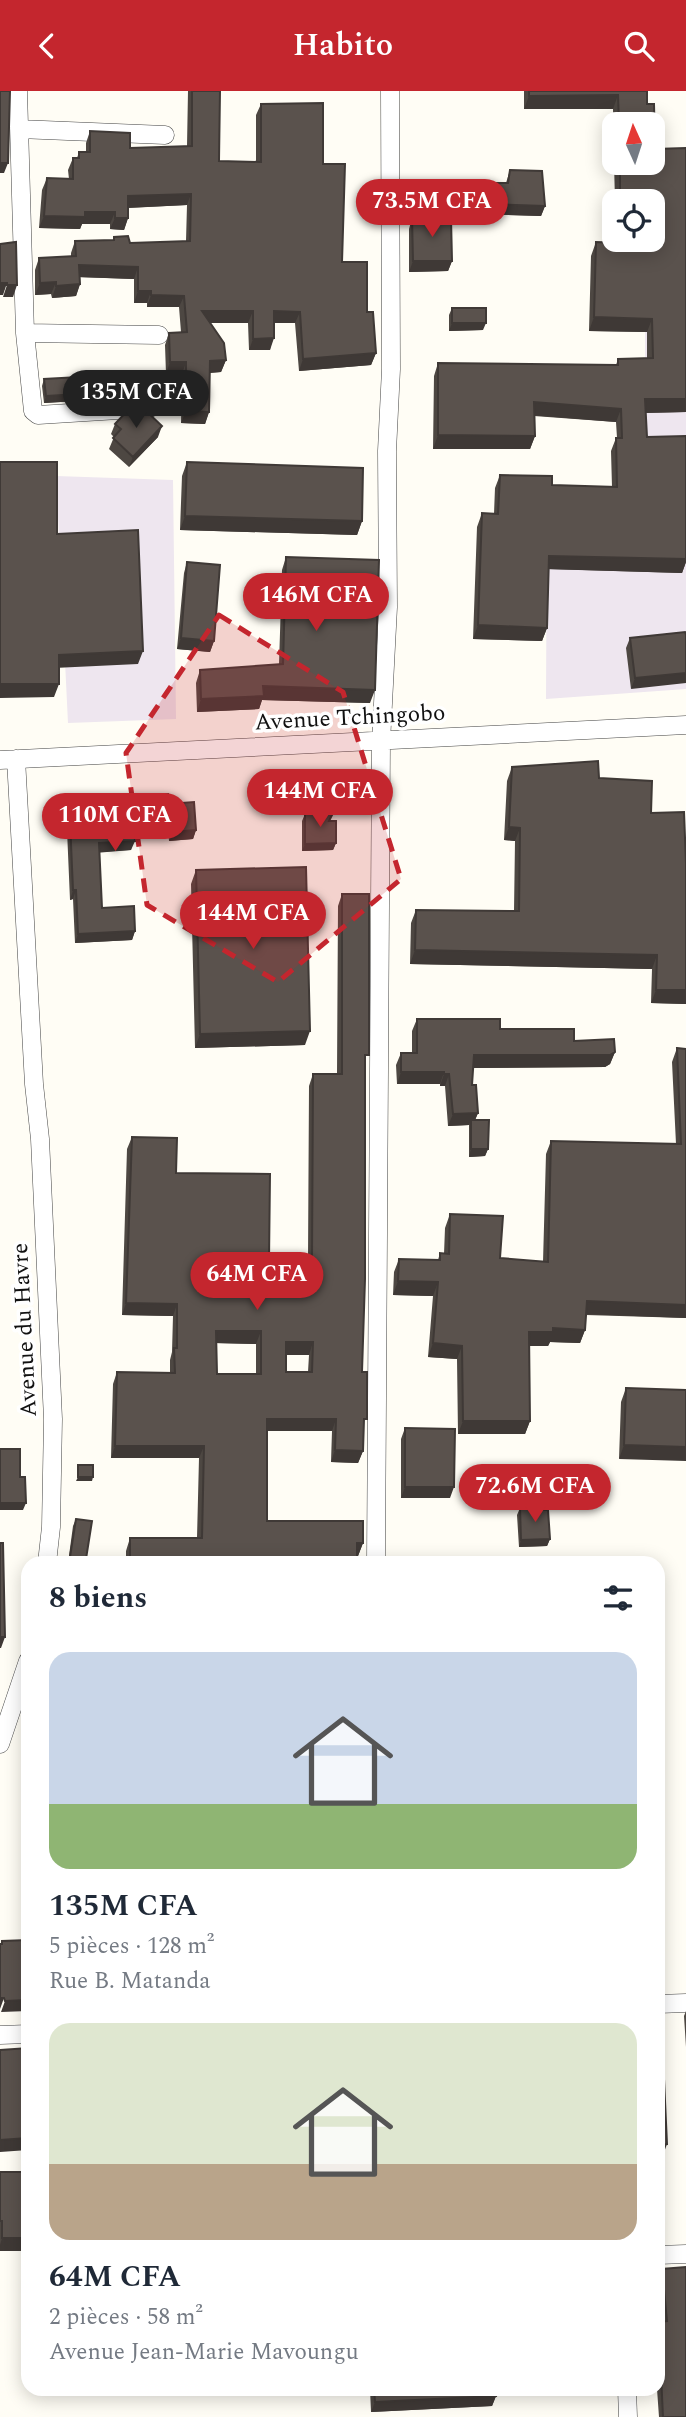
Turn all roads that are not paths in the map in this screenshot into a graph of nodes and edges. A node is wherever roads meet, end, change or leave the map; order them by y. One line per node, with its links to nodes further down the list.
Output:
1 (18, 91): 3 (street)
2 (390, 91): 9 (street)
3 (19, 129): 4 (street); 5 (street)
4 (165, 135)
5 (25, 333): 6 (street); 7 (street)
6 (159, 335)
7 (150, 408)
8 (686, 725): 9 (street, Avenue Tchingobo)
9 (381, 742): 10 (street, Avenue Tchingobo); 12 (street)
10 (8, 759): 11 (street, Avenue du Havre)
11 (48, 1556)
12 (376, 1556)
13 (21, 1682): 14 (street)
14 (0, 1744)
15 (686, 2003): 16 (street)
16 (665, 2004)
17 (21, 2034): 18 (street)
18 (0, 2035)
19 (686, 2254): 20 (street)
20 (665, 2255)
21 (627, 2396): 22 (street)
22 (628, 2417)

